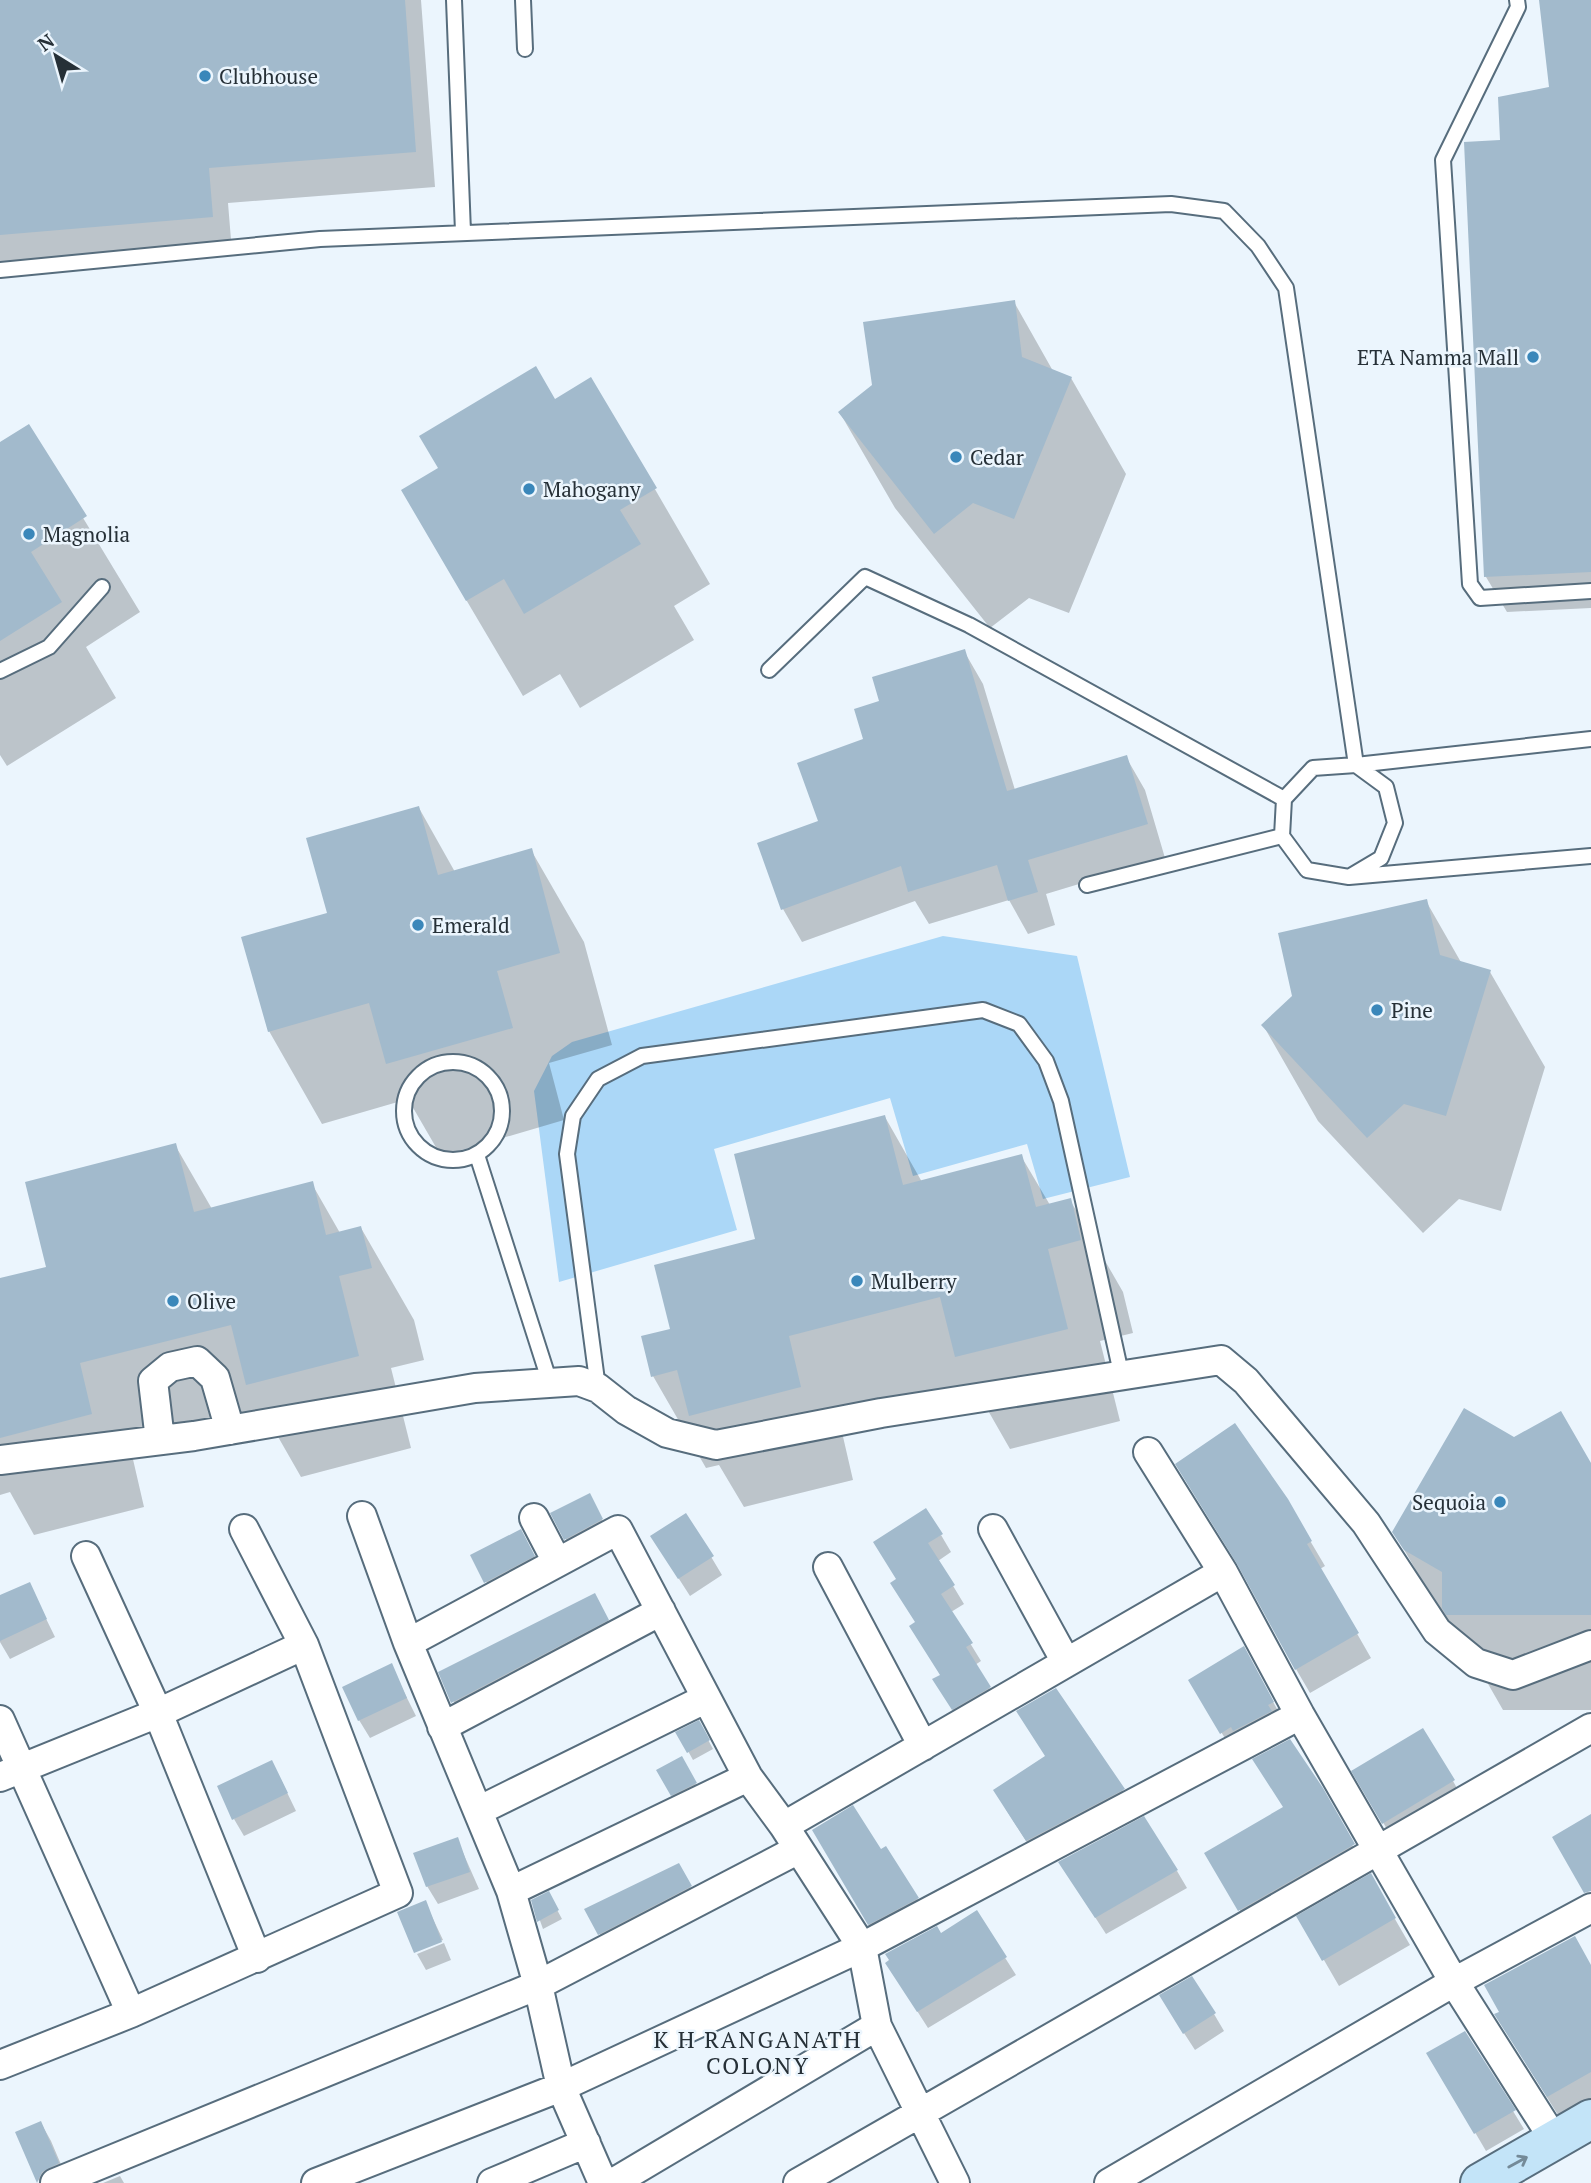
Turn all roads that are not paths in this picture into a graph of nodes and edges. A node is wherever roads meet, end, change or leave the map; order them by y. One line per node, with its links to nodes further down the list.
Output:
1 (454, 0): 5 (lane)
2 (523, 0): 4 (lane)
3 (1517, 0): 8 (lane)
4 (525, 49)
5 (463, 232): 6 (lane); 12 (lane)
6 (0, 270)
7 (102, 587): 10 (lane)
8 (1591, 591)
9 (769, 670): 13 (lane)
10 (0, 671)
11 (1591, 738): 12 (lane)
12 (1356, 765): 13 (lane); 16 (lane)
13 (1284, 799): 14 (lane)
14 (1282, 836): 16 (lane); 17 (lane)
15 (1591, 856): 16 (lane)
16 (1349, 877)
17 (1087, 885)
18 (477, 1155): 18 (lane); 20 (lane)
19 (1121, 1373): 21 (street); 21 (lane); 36 (street)
20 (550, 1383): 21 (street); 22 (street)
21 (598, 1388)
22 (230, 1430): 23 (street); 23 (street)
23 (160, 1440): 25 (street)
24 (1148, 1452): 33 (street)
25 (0, 1460)
26 (362, 1516): 35 (street)
27 (534, 1518): 31 (street)
28 (244, 1529): 37 (street)
29 (993, 1530): 38 (street)
30 (86, 1556): 40 (street)
31 (557, 1562): 34 (street); 35 (street)
32 (828, 1567): 45 (street)
33 (1223, 1572): 38 (street); 41 (street)
34 (661, 1611): 39 (street); 43 (street)
35 (408, 1643): 43 (street)
36 (1591, 1644)
37 (304, 1645): 40 (street); 54 (street)
38 (1066, 1662): 45 (street)
39 (705, 1699): 47 (street); 48 (street)
40 (158, 1713): 46 (street); 54 (street)
41 (1300, 1715): 50 (street); 53 (street)
42 (0, 1720): 46 (street)
43 (442, 1727): 48 (street)
44 (1591, 1728): 50 (street)
45 (923, 1746): 49 (street)
46 (11, 1772): 57 (street)
47 (748, 1777): 49 (street); 51 (street)
48 (478, 1811): 51 (street)
49 (791, 1838): 53 (street); 56 (street)
50 (1378, 1850): 55 (street); 61 (street)
51 (511, 1891): 56 (street)
52 (1591, 1908): 55 (street)
53 (862, 1947): 58 (street); 60 (street)
54 (257, 1958): 57 (street)
55 (1454, 1982): 63 (street); 72 (street)
56 (538, 1985): 60 (street); 65 (street)
57 (131, 2013): 59 (street)
58 (877, 2026): 61 (street); 69 (street)
59 (0, 2065)
60 (561, 2087): 64 (street); 66 (street)
61 (919, 2113): 70 (street); 71 (street)
62 (1591, 2119): 63 (street)
63 (1555, 2141): 73 (street, one-way to 63)
64 (586, 2143): 67 (street); 68 (street)
65 (55, 2183)
66 (316, 2183)
67 (492, 2183)
68 (603, 2183)
69 (613, 2183)
70 (799, 2183)
71 (955, 2183)
72 (1109, 2183)
73 (1480, 2183)

